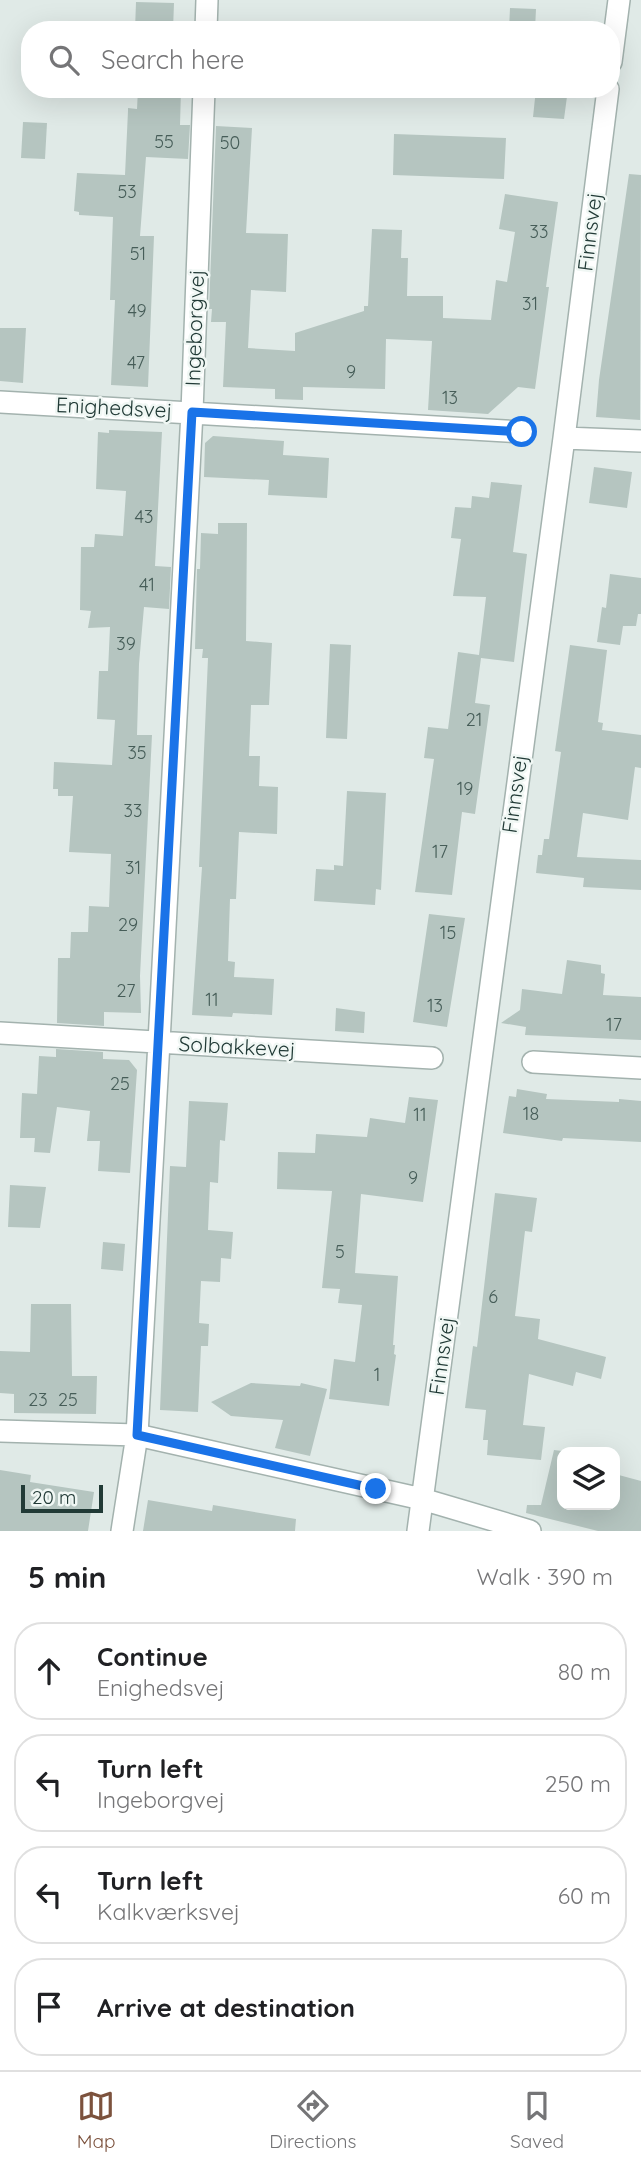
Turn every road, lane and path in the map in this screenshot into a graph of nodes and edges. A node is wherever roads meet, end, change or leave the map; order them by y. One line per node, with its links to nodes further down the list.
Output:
1 (207, 0): 3 (street)
2 (619, 0): 4 (street)
3 (206, 21)
4 (616, 21)
5 (204, 98): 8 (street, Ingeborgvej)
6 (607, 98): 10 (street, Finnsvej)
7 (0, 402): 8 (street, Enighedsvej)
8 (192, 412): 9 (street, Enighedsvej); 13 (street, Ingeborgvej)
9 (522, 432)
10 (564, 438): 11 (street); 19 (street, Finnsvej)
11 (641, 441)
12 (0, 1033): 13 (street, Solbakkevej)
13 (159, 1042): 14 (street, Solbakkevej); 18 (street, Ingeborgvej)
14 (432, 1058)
15 (533, 1062): 16 (street)
16 (641, 1068)
17 (0, 1431): 18 (street)
18 (137, 1435): 19 (street); 20 (street, Ingeborgvej)
19 (422, 1499): 21 (street, Finnsvej); 22 (street)
20 (122, 1531)
21 (418, 1531)
22 (530, 1531)

